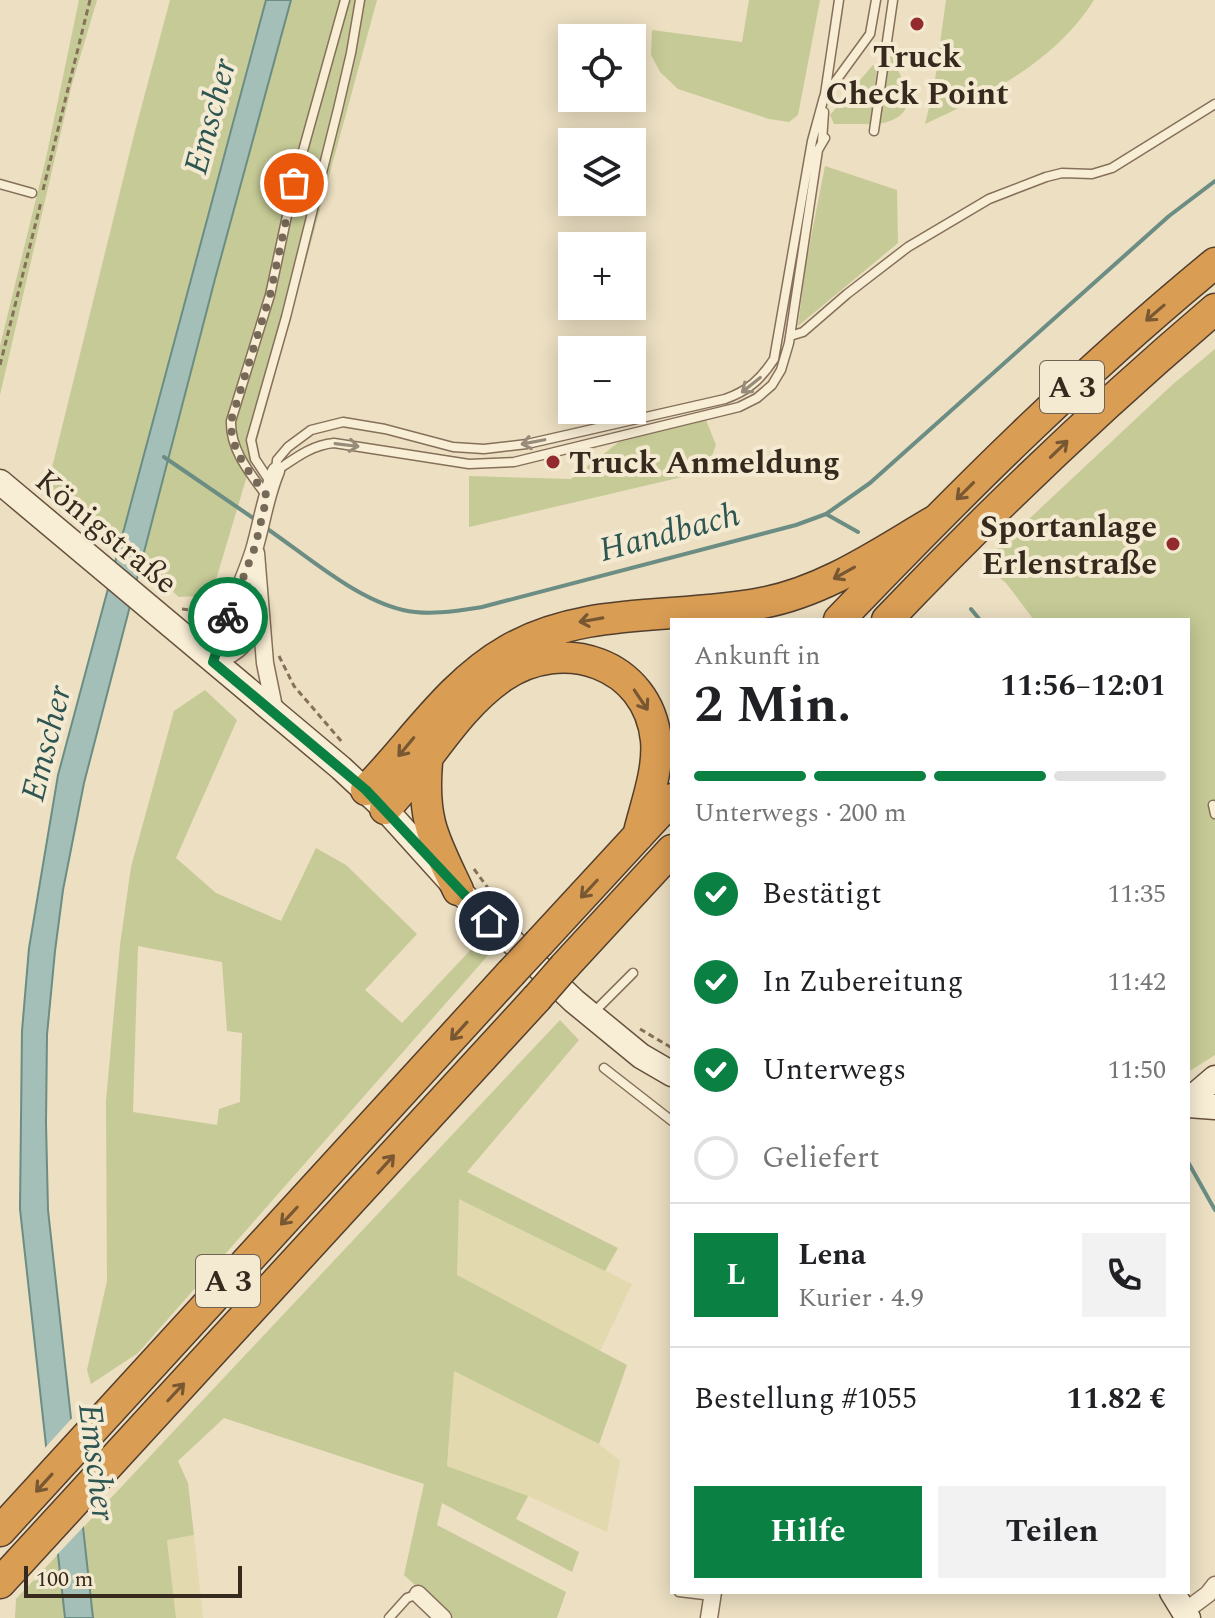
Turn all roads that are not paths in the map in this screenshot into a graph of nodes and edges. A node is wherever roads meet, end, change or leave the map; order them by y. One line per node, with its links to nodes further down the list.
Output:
1 (345, 0): 15 (lane)
2 (360, 0): 15 (lane)
3 (839, 0): 6 (lane)
4 (876, 0): 6 (lane)
5 (893, 0): 8 (lane)
6 (824, 97): 13 (lane); 15 (lane, one-way to 15)
7 (1215, 104): 13 (lane)
8 (874, 131)
9 (0, 184): 10 (lane)
10 (32, 193)
11 (1215, 263): 16 (highway, A 3, one-way to 16)
12 (1215, 309): 18 (highway, A 3, one-way to 12)
13 (790, 336): 15 (lane, one-way to 13)
14 (0, 482): 23 (main road, Königstraße)
15 (271, 483): 17 (street)
16 (936, 520): 20 (highway, A 3); 26 (highway, one-way to 26)
17 (256, 540): 19 (street); 23 (street)
18 (923, 582): 21 (highway, A 3); 22 (highway)
19 (258, 599): 23 (street); 24 (street)
20 (841, 618)
21 (889, 618)
22 (909, 618)
23 (213, 662): 24 (main road, Königstraße)
24 (276, 714): 26 (main road, Königstraße)
25 (427, 762): 26 (highway); 28 (highway, one-way to 28); 31 (highway)
26 (376, 800): 31 (main road, Königstraße)
27 (670, 801): 28 (highway, A 3)
28 (638, 836): 44 (highway, A 3, one-way to 44, bridge)
29 (670, 852): 32 (highway, A 3)
30 (670, 870): 32 (highway)
31 (458, 890): 34 (main road, Königstraße)
32 (627, 899): 45 (highway, A 3, one-way to 32, bridge)
33 (633, 973): 34 (lane)
34 (590, 1016): 36 (main road, Königstraße)
35 (604, 1068): 43 (lane)
36 (670, 1073)
37 (1215, 1078): 39 (main road)
38 (1215, 1098): 40 (main road)
39 (1190, 1102)
40 (1190, 1104)
41 (1190, 1104): 42 (main road)
42 (1215, 1107)
43 (670, 1119)
44 (3, 1528)
45 (6, 1577)
46 (1215, 1585): 49 (street)
47 (418, 1594): 50 (lane); 51 (street)
48 (713, 1594): 52 (street)
49 (1181, 1607)
50 (389, 1618)
51 (443, 1618)
52 (709, 1618)

